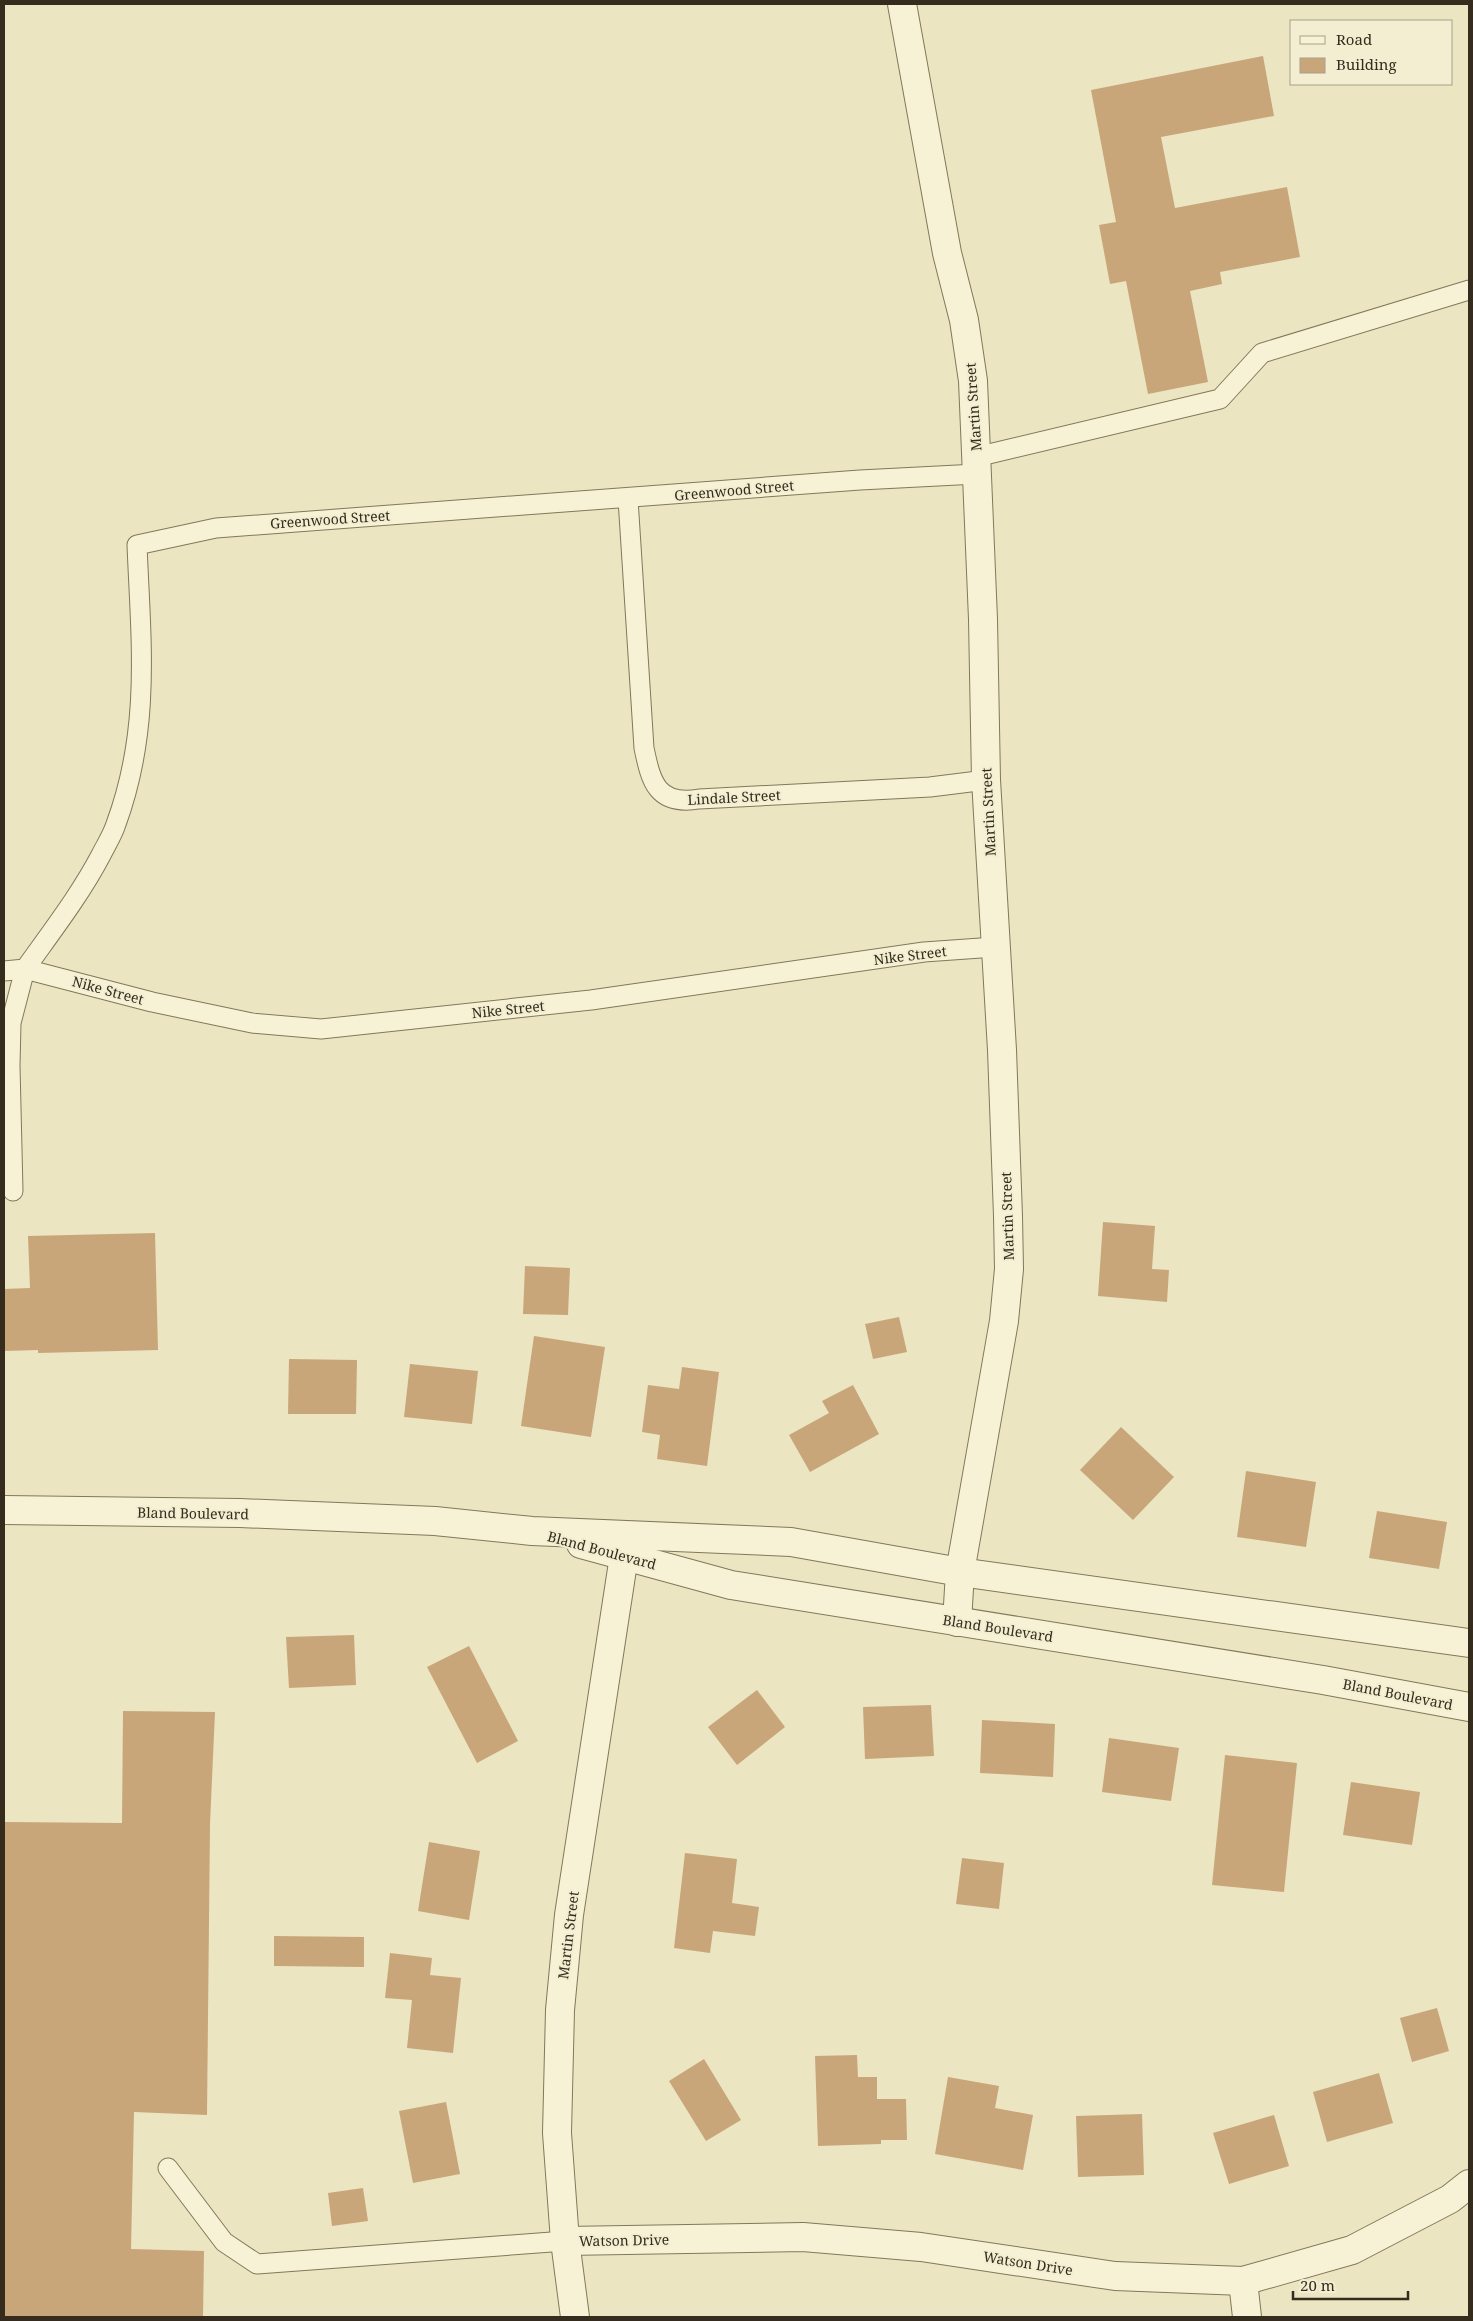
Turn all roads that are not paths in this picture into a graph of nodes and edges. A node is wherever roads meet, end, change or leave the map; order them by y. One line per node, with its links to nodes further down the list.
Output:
1 (902, 4): 3 (street, Martin Street)
2 (1469, 290): 3 (lane, Greenwood Street)
3 (976, 466): 4 (lane, Greenwood Street); 5 (street, Martin Street)
4 (628, 499): 5 (lane, Lindale Street); 7 (lane, Greenwood Street)
5 (986, 780): 6 (street, Martin Street)
6 (995, 947): 7 (lane, Nike Street); 13 (street, Martin Street)
7 (25, 968): 8 (lane); 9 (lane, Greenwood Street)
8 (4, 971)
9 (13, 1191)
10 (4, 1510): 11 (street, Bland Boulevard)
11 (532, 1531): 12 (street, Bland Boulevard); 13 (street, Bland Boulevard)
12 (624, 1556): 14 (street, Bland Boulevard); 19 (street, Martin Street)
13 (960, 1572): 14 (street, Martin Street); 15 (street, Bland Boulevard)
14 (957, 1622): 16 (street, Bland Boulevard)
15 (1469, 1643)
16 (1469, 1707)
17 (168, 2168): 19 (lane)
18 (1469, 2184): 20 (street, Watson Drive)
19 (565, 2242): 20 (street, Watson Drive); 21 (street, Martin Street)
20 (1242, 2281): 22 (street)
21 (574, 2317)
22 (1247, 2317)

